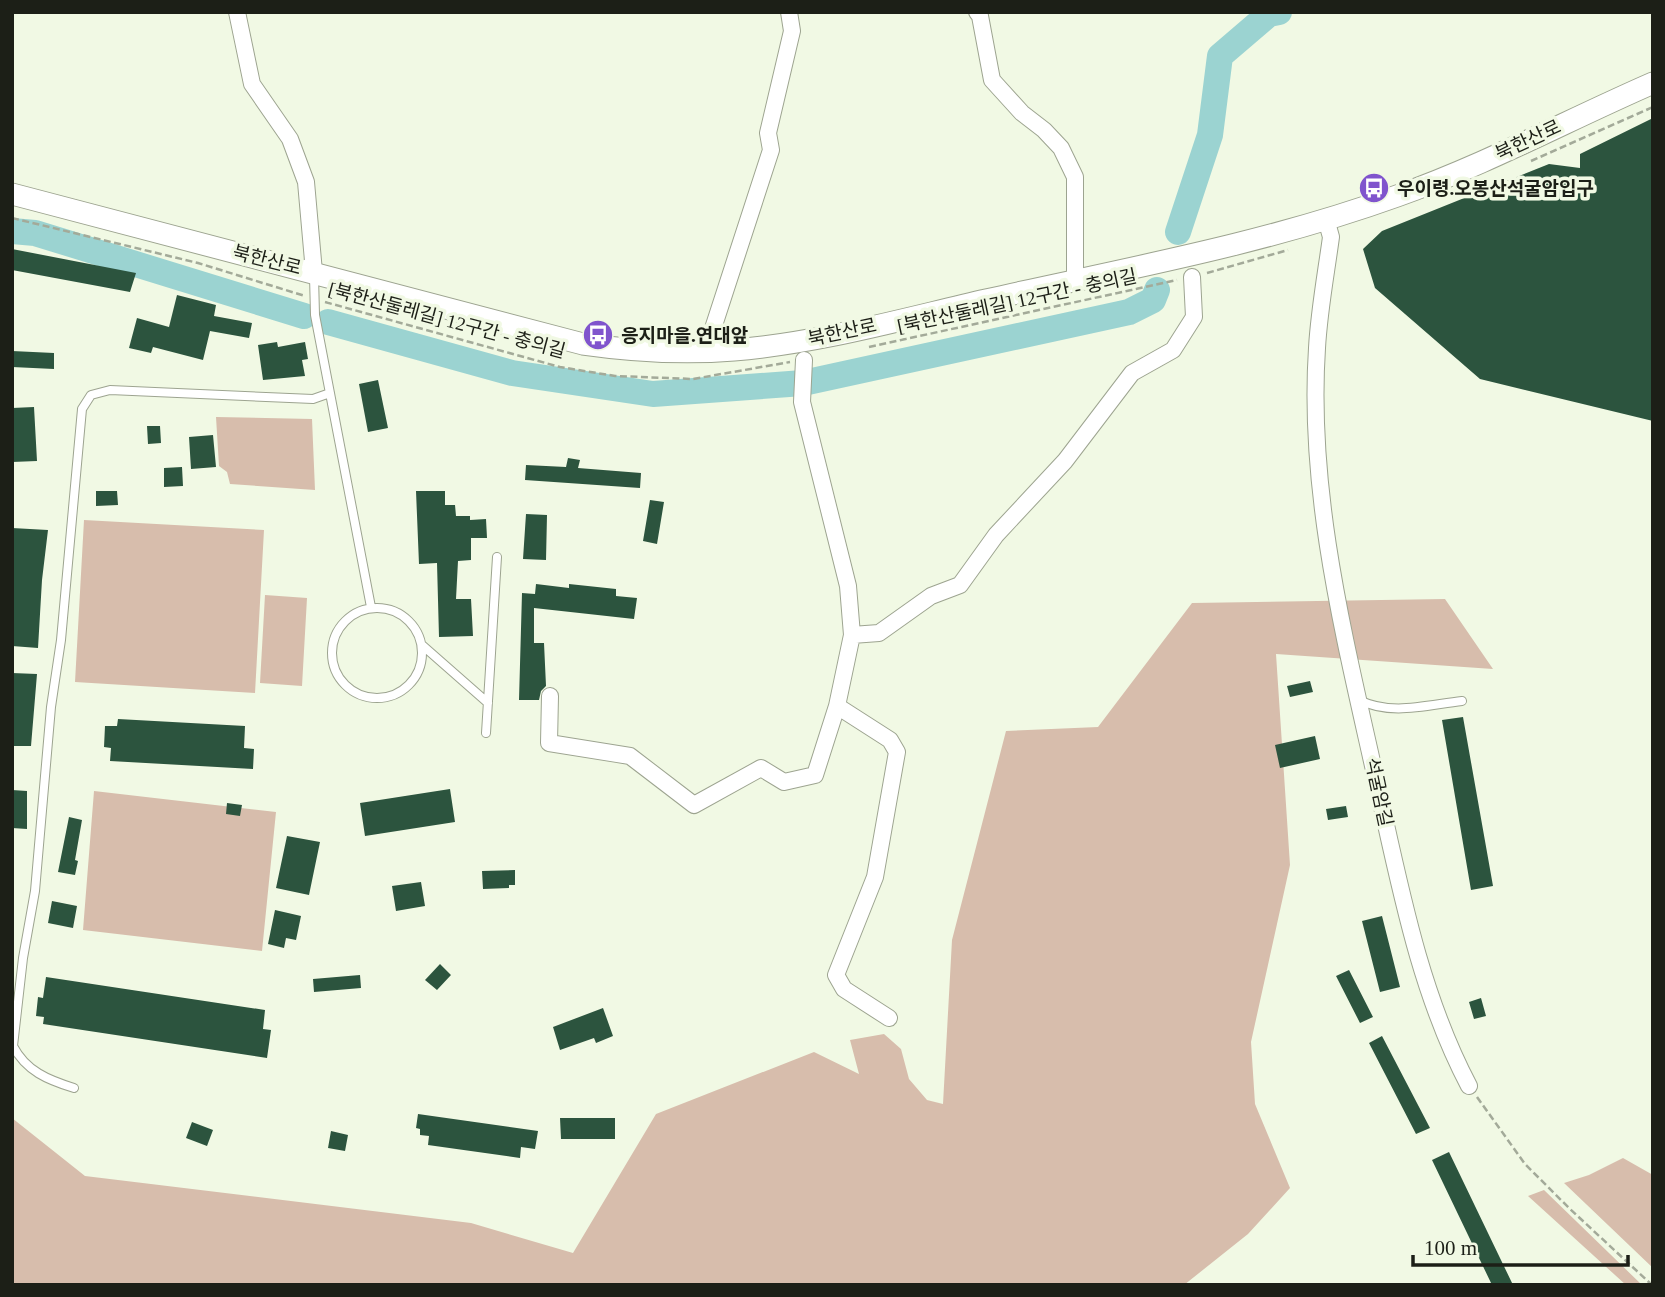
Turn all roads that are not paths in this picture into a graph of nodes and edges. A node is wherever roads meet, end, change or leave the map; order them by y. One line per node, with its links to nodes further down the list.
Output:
1 (237, 12): 7 (street)
2 (789, 12): 10 (street)
3 (977, 12): 9 (street)
4 (1653, 83): 6 (street, 북한산로)
5 (12, 194): 7 (street, 북한산로)
6 (1326, 219): 9 (street, 북한산로); 18 (street, 석굴암길)
7 (314, 272): 10 (street, 북한산로); 12 (lane)
8 (1192, 277): 15 (street)
9 (1075, 280): 10 (street, 북한산로)
10 (706, 350)
11 (804, 361): 15 (street)
12 (330, 393): 14 (lane); 25 (lane)
13 (497, 556): 20 (lane)
14 (371, 607): 16 (lane); 16 (lane)
15 (852, 635): 21 (street)
16 (422, 645): 20 (lane)
17 (550, 696): 21 (street)
18 (1359, 700): 19 (lane); 24 (street, 석굴암길)
19 (1462, 701)
20 (488, 703): 22 (lane)
21 (837, 706): 23 (street)
22 (486, 733)
23 (889, 1018)
24 (1469, 1086)
25 (74, 1088)

